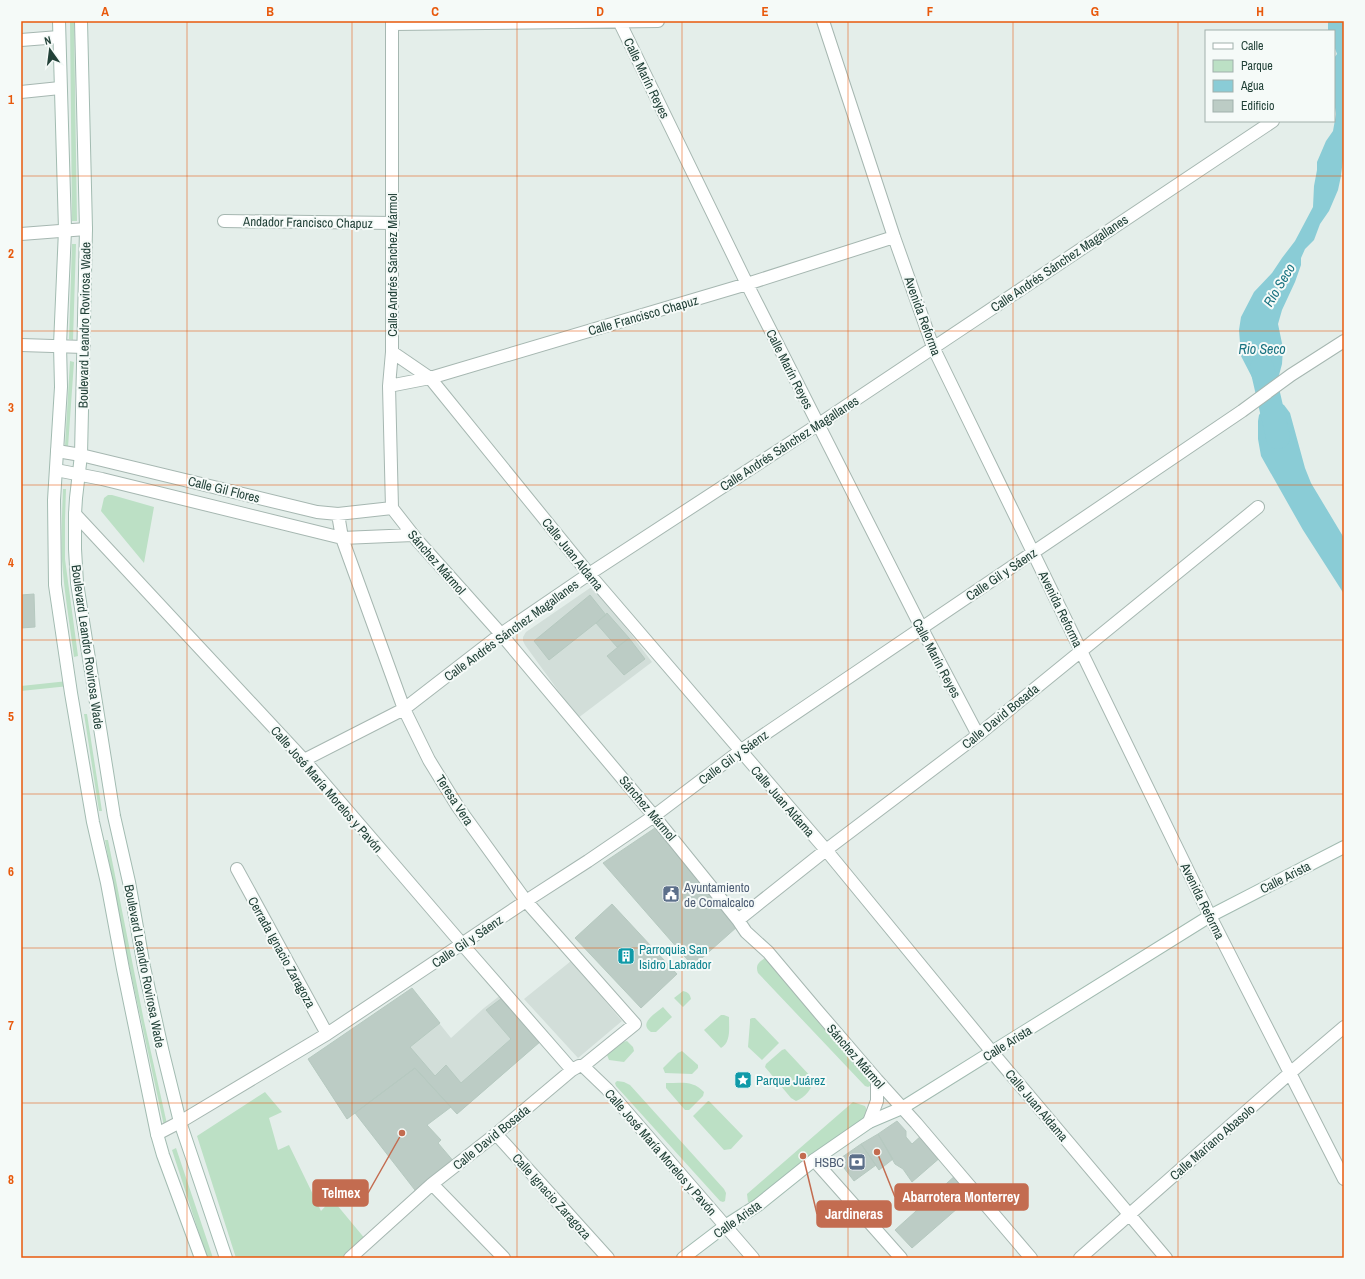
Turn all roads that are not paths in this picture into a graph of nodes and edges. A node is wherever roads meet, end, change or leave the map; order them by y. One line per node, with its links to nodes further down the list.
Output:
1 (59, 21): 7 (street, Boulevard Leandro Rovirosa Wade)
2 (81, 21): 15 (street, Boulevard Leandro Rovirosa Wade)
3 (658, 21): 6 (street)
4 (824, 21): 17 (street, Avenida Reforma)
5 (392, 22): 6 (street); 13 (street, Calle Andrés Sánchez Mármol)
6 (620, 22): 18 (street, Calle Marín Reyes)
7 (59, 37): 8 (street); 9 (street, Boulevard Leandro Rovirosa Wade)
8 (21, 40)
9 (60, 88): 10 (street); 14 (street, Boulevard Leandro Rovirosa Wade)
10 (21, 92)
11 (1271, 122): 23 (street, Calle Andrés Sánchez Magallanes)
12 (224, 221): 13 (street, Andador Francisco Chapuz)
13 (393, 223): 24 (street, Calle Andrés Sánchez Mármol)
14 (65, 230): 15 (street); 16 (street); 21 (street, Boulevard Leandro Rovirosa Wade)
15 (86, 230): 22 (street, Boulevard Leandro Rovirosa Wade)
16 (21, 234)
17 (894, 237): 18 (street, Calle Francisco Chapuz); 23 (street, Avenida Reforma)
18 (747, 284): 25 (street, Calle Francisco Chapuz); 27 (street, Calle Marín Reyes)
19 (1344, 341): 38 (street, Calle Gil y Sáenz)
20 (21, 345): 21 (street)
21 (60, 345): 22 (street); 28 (street, Boulevard Leandro Rovirosa Wade)
22 (84, 347): 29 (street, Boulevard Leandro Rovirosa Wade)
23 (933, 347): 27 (street, Calle Andrés Sánchez Magallanes); 38 (street, Avenida Reforma)
24 (392, 352): 25 (street, Calle Juan Aldama); 26 (street, Calle Andrés Sánchez Mármol)
25 (430, 378): 26 (street, Calle Francisco Chapuz); 39 (street, Calle Juan Aldama)
26 (389, 386): 33 (street, Calle Andrés Sánchez Mármol)
27 (819, 424): 39 (street, Calle Andrés Sánchez Magallanes); 40 (street, Calle Marín Reyes)
28 (57, 452): 29 (street, Calle Gil Flores); 30 (street, Boulevard Leandro Rovirosa Wade)
29 (81, 455): 31 (street, Boulevard Leandro Rovirosa Wade); 35 (street, Calle Gil Flores)
30 (56, 470): 31 (street); 65 (street, Boulevard Leandro Rovirosa Wade)
31 (78, 474): 34 (street, Boulevard Leandro Rovirosa Wade); 37 (street)
32 (1258, 507): 42 (street, Calle David Bosada)
33 (392, 508): 35 (street, Calle Gil Flores); 36 (street, Sánchez Mármol)
34 (75, 514): 46 (street, Calle José María Morelos y Pavón); 63 (street, Boulevard Leandro Rovirosa Wade)
35 (338, 514): 37 (street, Teresa Vera)
36 (413, 535): 37 (street); 41 (street, Sánchez Mármol)
37 (342, 538): 43 (street, Teresa Vera)
38 (1034, 552): 40 (street, Calle Gil y Sáenz); 42 (street, Avenida Reforma)
39 (589, 574): 41 (street, Calle Andrés Sánchez Magallanes); 45 (street, Calle Juan Aldama)
40 (921, 628): 44 (street, Calle Marín Reyes); 45 (street, Calle Gil y Sáenz)
41 (502, 634): 43 (street, Calle Andrés Sánchez Magallanes); 47 (street, Sánchez Mármol)
42 (1081, 650): 44 (street, Calle David Bosada); 52 (street, Avenida Reforma)
43 (404, 709): 46 (street, Calle Andrés Sánchez Magallanes); 51 (street, Teresa Vera)
44 (978, 735): 49 (street, Calle David Bosada)
45 (740, 751): 47 (street, Calle Gil y Sáenz); 49 (street, Calle Juan Aldama)
46 (304, 760): 54 (street, Calle José María Morelos y Pavón)
47 (654, 816): 51 (street, Calle Gil y Sáenz); 53 (street, Sánchez Mármol)
48 (1344, 847): 52 (street, Calle Arista)
49 (826, 850): 53 (street, Calle David Bosada); 58 (street, Calle Juan Aldama)
50 (237, 869): 57 (street, Cerrada Ignacio Zaragoza)
51 (526, 901): 54 (street, Calle Gil y Sáenz); 55 (street, Teresa Vera)
52 (1210, 916): 58 (street, Calle Arista); 60 (street, Avenida Reforma)
53 (738, 920): 61 (street, Sánchez Mármol)
54 (462, 944): 57 (street, Calle Gil y Sáenz); 59 (street, Calle José María Morelos y Pavón)
55 (634, 1023): 59 (street, Calle David Bosada)
56 (1344, 1028): 60 (street, Calle Mariano Abasolo)
57 (328, 1034): 63 (street, Calle Gil y Sáenz)
58 (992, 1052): 62 (street, Calle Arista); 70 (street, Calle Juan Aldama)
59 (578, 1068): 66 (street, Calle David Bosada); 71 (street, Calle José María Morelos y Pavón)
60 (1290, 1073): 68 (street, Avenida Reforma); 70 (street, Calle Mariano Abasolo)
61 (877, 1080): 62 (street, Sánchez Mármol); 64 (street)
62 (902, 1108): 64 (street, Calle Arista); 80 (street, Sánchez Mármol)
63 (180, 1122): 65 (street, Calle Gil y Sáenz); 74 (street, Boulevard Leandro Rovirosa Wade)
64 (869, 1122): 67 (street, Calle Arista)
65 (157, 1134): 73 (street, Boulevard Leandro Rovirosa Wade)
66 (496, 1134): 69 (street, Calle David Bosada); 76 (street, Calle Ignacio Zaragoza)
67 (814, 1160): 71 (street, Calle Arista); 79 (street)
68 (1344, 1179)
69 (432, 1184): 72 (street, Calle David Bosada); 75 (street)
70 (1130, 1214): 81 (street, Calle Mariano Abasolo); 82 (street, Calle Juan Aldama)
71 (725, 1226): 77 (street, Calle Arista); 78 (street, Calle José María Morelos y Pavón)
72 (356, 1256)
73 (202, 1258)
74 (226, 1258)
75 (504, 1258)
76 (608, 1258)
77 (683, 1258)
78 (753, 1258)
79 (901, 1258)
80 (1031, 1258)
81 (1080, 1258)
82 (1166, 1258)

